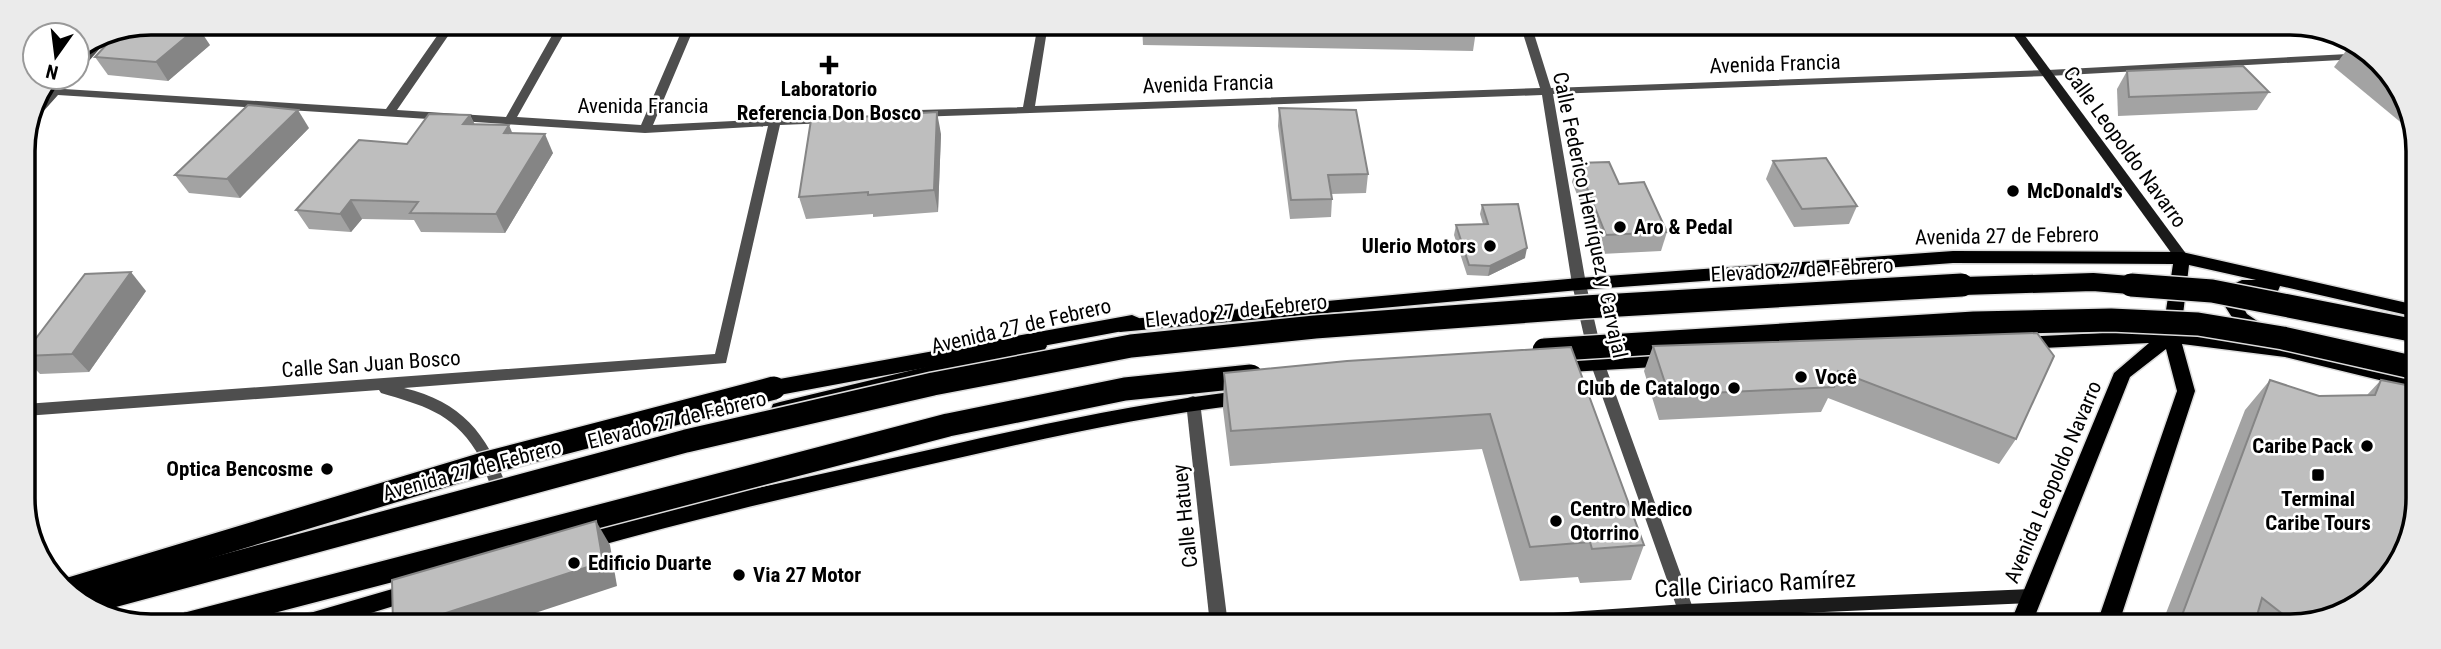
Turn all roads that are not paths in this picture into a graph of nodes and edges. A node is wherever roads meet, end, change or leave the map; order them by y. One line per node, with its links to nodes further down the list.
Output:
1 (444, 35): 12 (street)
2 (558, 35): 15 (street)
3 (686, 35): 17 (street)
4 (1041, 35): 11 (street)
5 (1529, 35): 10 (street, Calle Federico Henríquez y Carvajal)
6 (2019, 35): 8 (street, Calle Leopoldo Navarro)
7 (2357, 57): 8 (street, Avenida Francia)
8 (2048, 73): 10 (street, Avenida Francia); 18 (street, Calle Leopoldo Navarro)
9 (52, 92): 12 (street, Avenida Francia)
10 (1547, 92): 11 (street, Avenida Francia); 19 (street, Calle Federico Henríquez y Carvajal)
11 (1029, 108): 13 (street, Avenida Francia)
12 (389, 113): 15 (street, Avenida Francia)
13 (909, 115)
14 (842, 119): 16 (street, Avenida Francia)
15 (509, 121): 17 (street, Avenida Francia)
16 (775, 122): 17 (street, Avenida Francia); 33 (street, Calle San Juan Bosco)
17 (645, 130)
18 (2182, 258): 19 (main road, Avenida 27 de Febrero); 20 (main road, Avenida 27 de Febrero); 24 (main road)
19 (1579, 284): 22 (main road, Avenida 27 de Febrero); 28 (street, Calle Federico Henríquez y Carvajal)
20 (2406, 309)
21 (2406, 316): 29 (main road)
22 (1132, 323): 37 (main road, Avenida 27 de Febrero); 39 (highway, bridge)
23 (2406, 329): 43 (highway, Elevado 27 de Febrero, bridge)
24 (2171, 337): 25 (main road); 32 (main road); 42 (main road, Avenida Leopoldo Navarro); 50 (main road)
25 (2007, 344)
26 (1775, 354): 28 (main road)
27 (1522, 360): 28 (main road); 30 (highway, bridge)
28 (1597, 362): 44 (street, Calle Federico Henríquez y Carvajal)
29 (2406, 368)
30 (2406, 368)
31 (1272, 374): 45 (highway, bridge)
32 (2406, 380)
33 (370, 386): 36 (street, Calle San Juan Bosco); 37 (street)
34 (1263, 396): 35 (main road)
35 (1193, 402): 38 (main road); 47 (street, Calle Hatuey)
36 (35, 409)
37 (499, 487): 41 (main road, Avenida 27 de Febrero)
38 (562, 548)
39 (76, 586)
40 (429, 587): 46 (main road)
41 (88, 595)
42 (2031, 596): 44 (street, Calle Ciriaco Ramírez); 49 (main road, Avenida Leopoldo Navarro)
43 (97, 600)
44 (1686, 611): 48 (street, Calle Ciriaco Ramírez)
45 (225, 614)
46 (337, 614)
47 (1218, 614)
48 (1642, 614)
49 (2024, 614)
50 (2111, 614)

